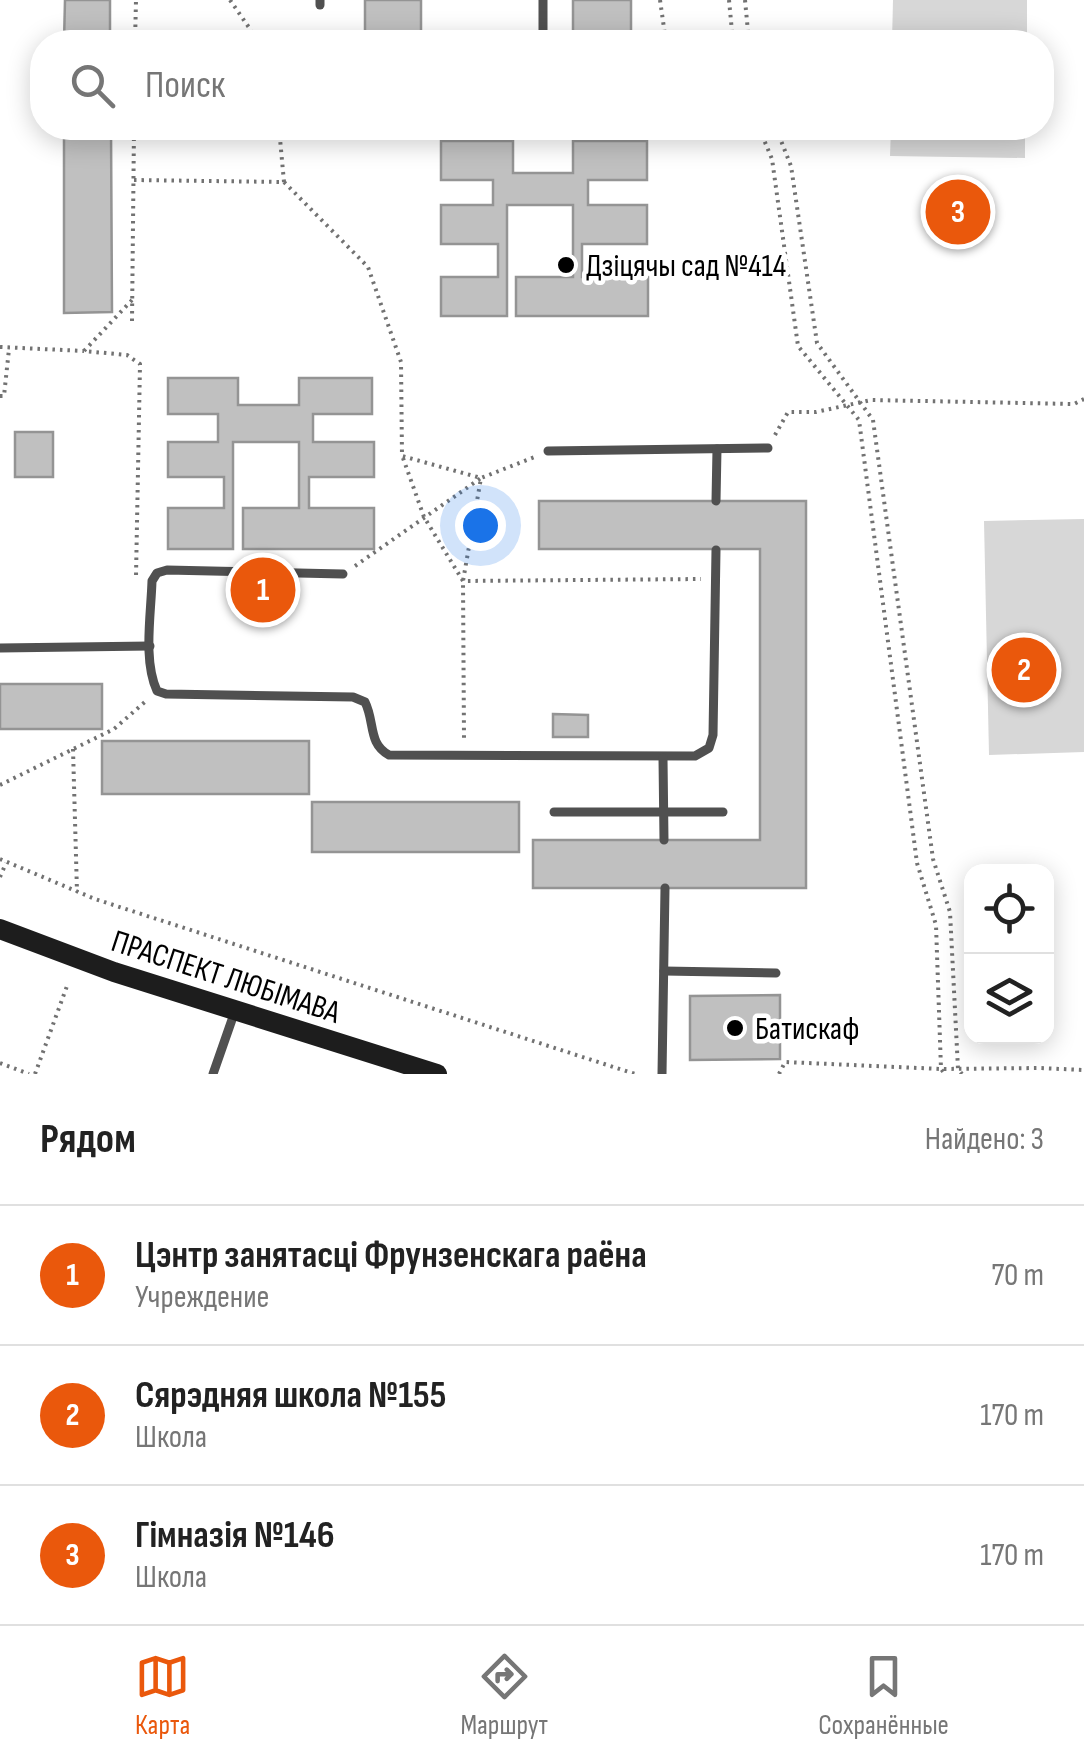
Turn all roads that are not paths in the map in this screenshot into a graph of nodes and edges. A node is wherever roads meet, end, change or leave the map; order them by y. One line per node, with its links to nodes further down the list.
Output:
1 (543, 0): 2 (lane)
2 (544, 30)
3 (768, 448): 4 (lane)
4 (717, 449): 5 (lane); 6 (lane)
5 (548, 451)
6 (716, 502)
7 (716, 550): 11 (lane)
8 (343, 574): 9 (lane)
9 (150, 646): 10 (lane); 11 (lane)
10 (0, 648)
11 (663, 758): 12 (lane)
12 (664, 811): 13 (lane); 14 (lane); 15 (lane)
13 (554, 812)
14 (724, 812)
15 (664, 840)
16 (665, 888): 18 (lane)
17 (0, 929): 20 (main road, ПРАСПЕКТ ЛЮБІМАВА)
18 (664, 971): 19 (lane); 23 (lane)
19 (776, 973)
20 (235, 1010): 21 (lane); 22 (main road, ПРАСПЕКТ ЛЮБІМАВА)
21 (212, 1074)
22 (437, 1074)
23 (662, 1074)

